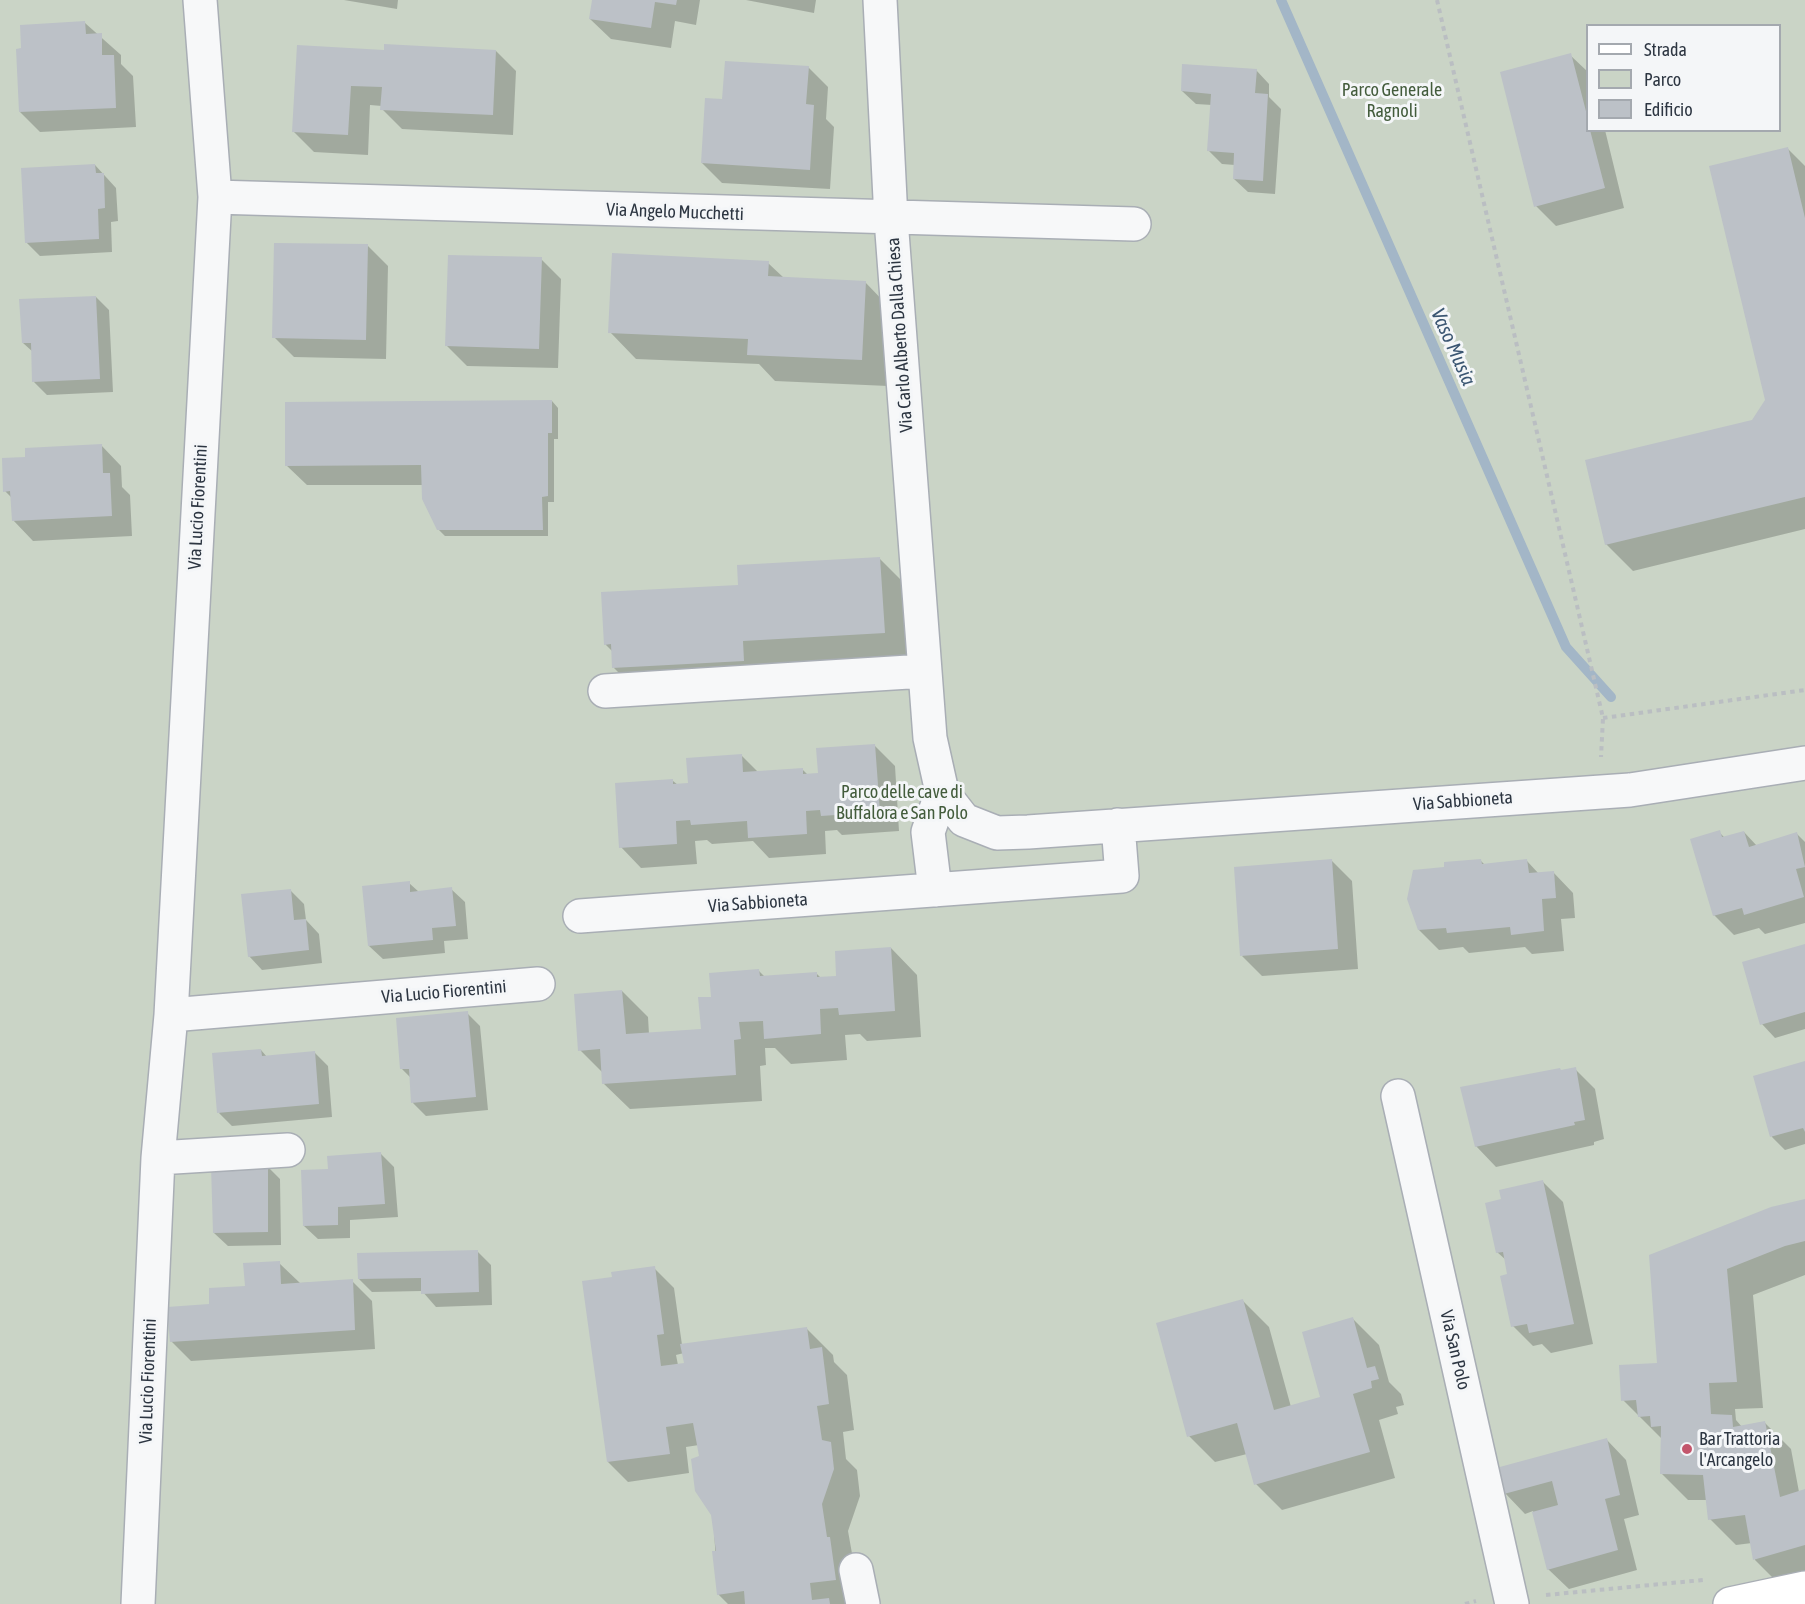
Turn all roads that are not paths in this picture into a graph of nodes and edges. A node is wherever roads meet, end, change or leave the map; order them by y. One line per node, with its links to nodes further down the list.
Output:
1 (200, 0): 3 (street, Via Lucio Fiorentini)
2 (880, 0): 4 (street, Via Carlo Alberto Dalla Chiesa)
3 (215, 197): 4 (street, Via Angelo Mucchetti); 15 (street, Via Lucio Fiorentini)
4 (891, 219): 5 (street, Via Angelo Mucchetti); 6 (street, Via Carlo Alberto Dalla Chiesa)
5 (1134, 224)
6 (925, 670): 7 (street); 9 (street, Via Carlo Alberto Dalla Chiesa)
7 (605, 691)
8 (1805, 763): 10 (street, Via Sabbioneta)
9 (942, 792): 11 (street, Via Carlo Alberto Dalla Chiesa); 12 (street)
10 (1118, 825): 11 (street, Via Sabbioneta); 12 (street, Via Sabbioneta)
11 (997, 833)
12 (935, 890): 13 (street, Via Sabbioneta)
13 (580, 916)
14 (538, 984): 15 (street, Via Lucio Fiorentini)
15 (171, 1015): 18 (street, Via Lucio Fiorentini)
16 (1398, 1096): 22 (street, Via San Polo)
17 (288, 1150): 18 (street)
18 (158, 1158): 23 (street, Via Lucio Fiorentini)
19 (856, 1570): 24 (street)
20 (1805, 1588): 21 (main road)
21 (1721, 1592)
22 (1512, 1601)
23 (138, 1604)
24 (863, 1604)

